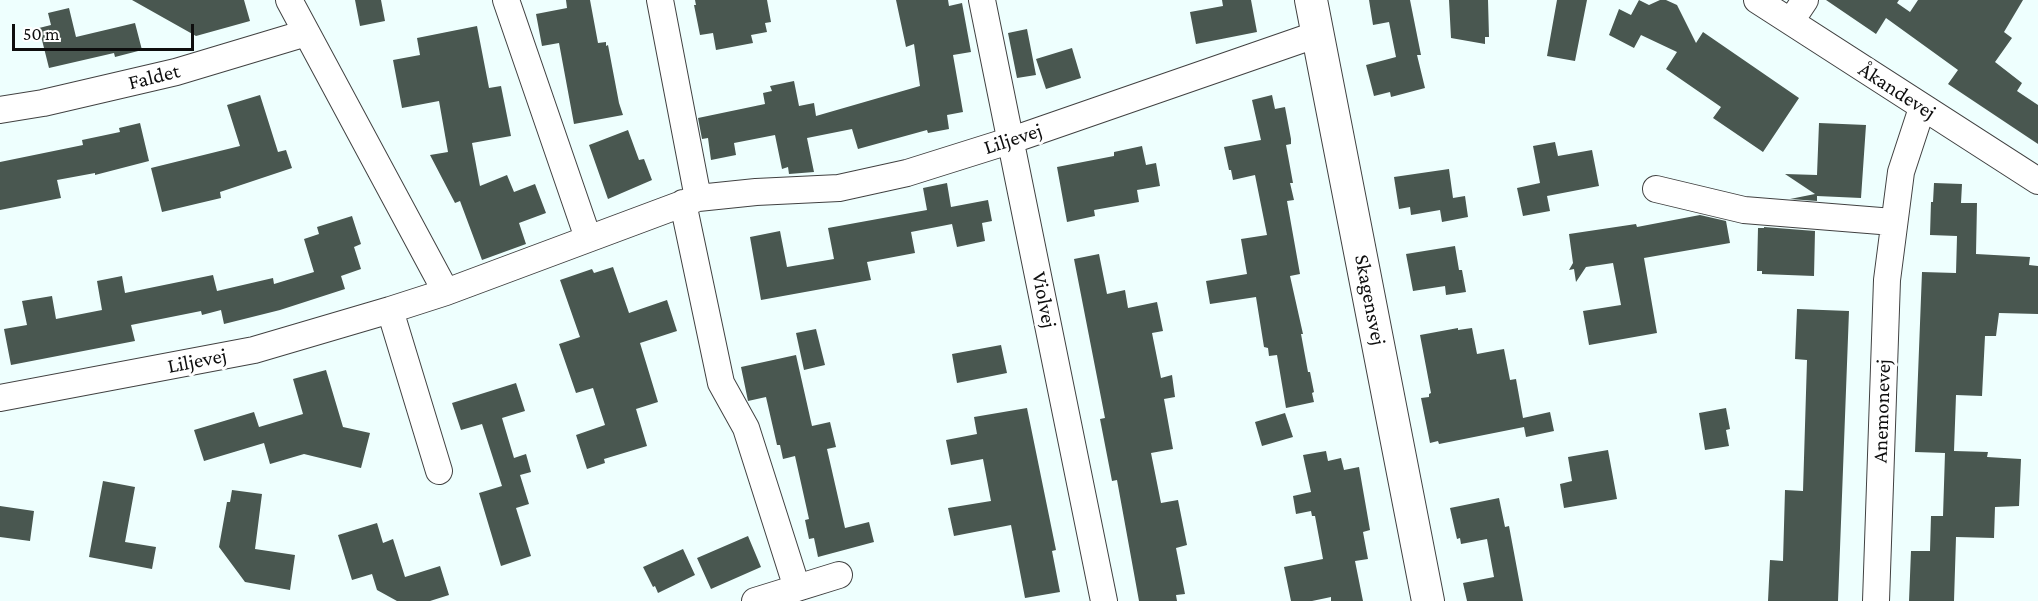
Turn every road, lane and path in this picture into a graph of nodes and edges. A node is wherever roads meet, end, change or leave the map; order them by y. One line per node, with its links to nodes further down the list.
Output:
1 (289, 0): 8 (street)
2 (506, 0): 17 (street)
3 (660, 0): 15 (street)
4 (982, 0): 12 (street, Violvej)
5 (1311, 0): 9 (street, Skagensvej)
6 (1757, 0): 7 (street, Åkandevej)
7 (1798, 10): 10 (street, Åkandevej)
8 (306, 33): 11 (street, Faldet); 18 (street)
9 (1318, 34): 12 (street, Liljevej); 26 (street, Skagensvej)
10 (1922, 108): 13 (street, Åkandevej); 16 (street, Anemonevej)
11 (0, 110)
12 (1012, 140): 15 (street, Liljevej); 25 (street, Violvej)
13 (2038, 181)
14 (1656, 189): 16 (street)
15 (691, 200): 17 (street, Liljevej); 23 (street)
16 (1893, 222): 27 (street, Anemonevej)
17 (588, 238): 18 (street, Liljevej)
18 (446, 292): 19 (street, Liljevej)
19 (390, 310): 20 (street, Liljevej); 21 (street)
20 (0, 398)
21 (439, 471)
22 (839, 575): 23 (street)
23 (797, 588): 24 (street)
24 (755, 601)
25 (1104, 601)
26 (1428, 601)
27 (1876, 601)

